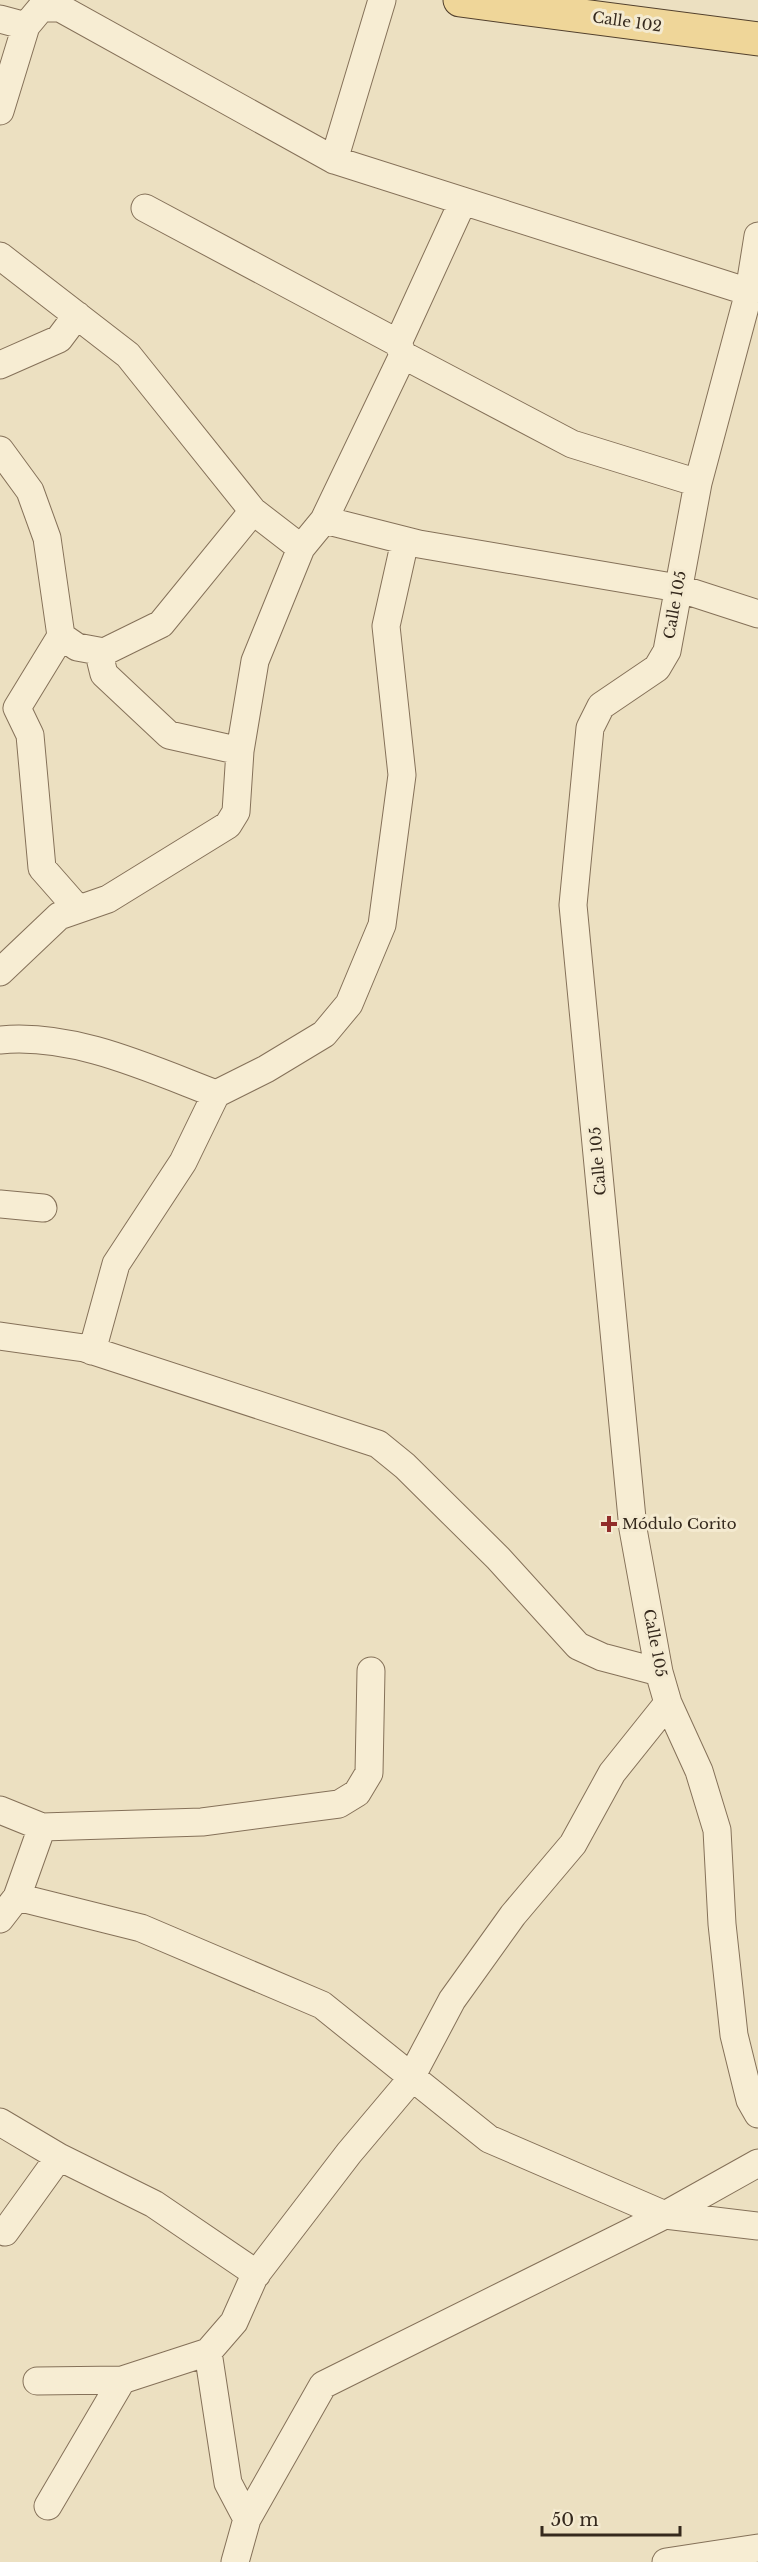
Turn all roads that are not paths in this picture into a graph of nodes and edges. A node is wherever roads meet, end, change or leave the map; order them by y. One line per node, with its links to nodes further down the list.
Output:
1 (382, 0): 7 (street)
2 (460, 0): 3 (main road, Calle 102)
3 (620, 10): 5 (main road, Calle 102)
4 (13, 23): 6 (street); 7 (street)
5 (758, 39)
6 (0, 111)
7 (334, 160): 8 (street)
8 (463, 201): 12 (street); 14 (street)
9 (144, 208): 14 (street)
10 (758, 236): 12 (street, Calle 105)
11 (0, 256): 13 (street)
12 (749, 292): 17 (street, Calle 105)
13 (77, 315): 15 (street); 18 (street)
14 (401, 349): 17 (street); 19 (street)
15 (0, 365)
16 (0, 450): 24 (street)
17 (698, 483): 22 (street, Calle 105)
18 (253, 511): 21 (street); 25 (street)
19 (324, 520): 20 (street); 21 (street)
20 (405, 541): 22 (street); 30 (street)
21 (302, 548): 26 (street)
22 (678, 588): 23 (street); 36 (street, Calle 105)
23 (758, 614)
24 (61, 636): 25 (street); 27 (street)
25 (104, 652): 26 (street)
26 (240, 751): 27 (street)
27 (78, 909): 28 (street)
28 (0, 972)
29 (0, 1040): 30 (street)
30 (216, 1094): 34 (street)
31 (0, 1204): 32 (street)
32 (44, 1208)
33 (0, 1336): 34 (street)
34 (92, 1351): 36 (street)
35 (371, 1671): 39 (street)
36 (659, 1672): 37 (street, Calle 105)
37 (668, 1703): 42 (street); 43 (street, Calle 105)
38 (0, 1810): 39 (street)
39 (42, 1827): 40 (street)
40 (17, 1897): 41 (street); 42 (street)
41 (0, 1919)
42 (412, 2075): 47 (street); 50 (street)
43 (758, 2114)
44 (0, 2122): 45 (street)
45 (59, 2157): 49 (street); 50 (street)
46 (758, 2163): 47 (street)
47 (664, 2215): 48 (street); 55 (street)
48 (758, 2226)
49 (5, 2232)
50 (257, 2274): 51 (street)
51 (208, 2352): 52 (street); 55 (street)
52 (122, 2380): 53 (street); 54 (street)
53 (37, 2381)
54 (48, 2506)
55 (247, 2519): 57 (street)
56 (742, 2554): 58 (street)
57 (235, 2562)
58 (666, 2562)

